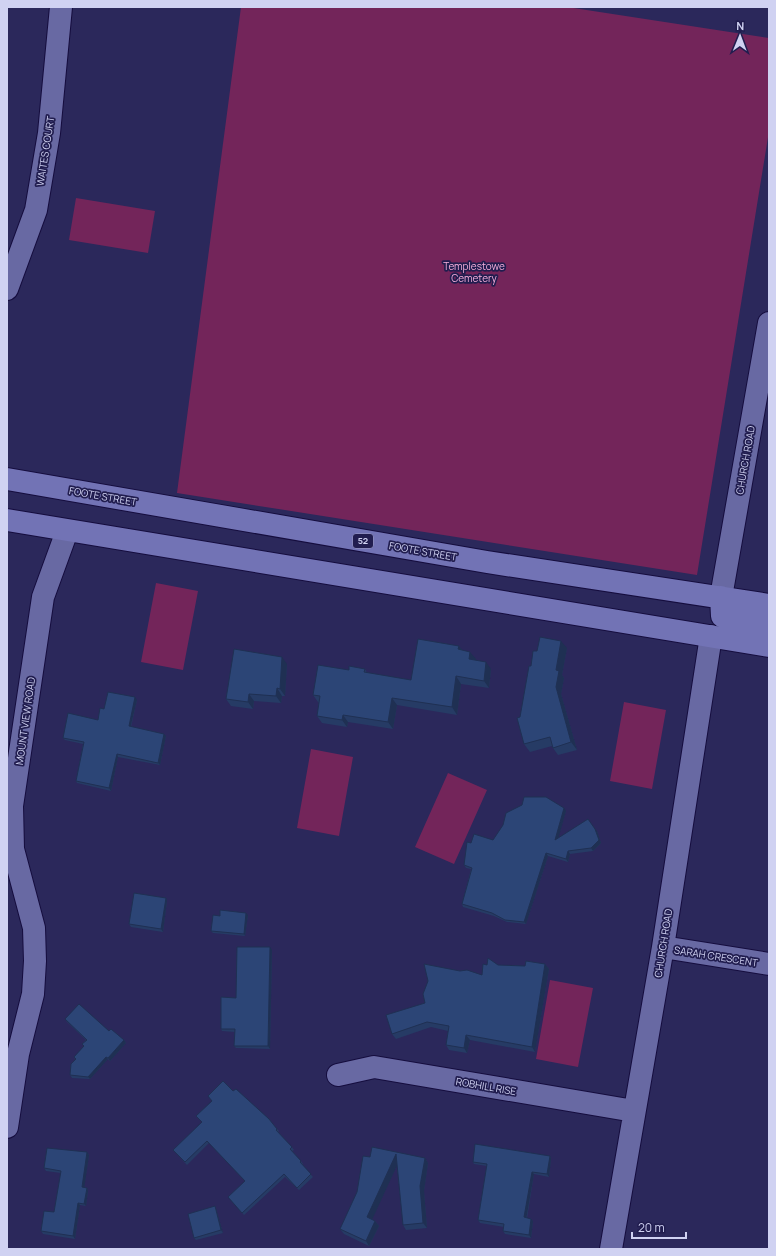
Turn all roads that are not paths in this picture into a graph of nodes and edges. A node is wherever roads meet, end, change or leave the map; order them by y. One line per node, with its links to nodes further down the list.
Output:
1 (61, 7): 2 (street, WAITES COURT)
2 (7, 289)
3 (769, 323): 7 (street, CHURCH ROAD)
4 (7, 479): 7 (main road, FOOTE STREET / 52)
5 (7, 520): 6 (main road)
6 (67, 531): 10 (main road); 16 (street, MOUNT VIEW ROAD)
7 (721, 597): 8 (main road, 52); 9 (main road)
8 (769, 605)
9 (769, 626)
10 (711, 636): 11 (main road); 12 (street, CHURCH ROAD)
11 (769, 646)
12 (663, 947): 13 (street, SARAH CRESCENT); 15 (street, CHURCH ROAD)
13 (769, 964)
14 (338, 1075): 15 (street, ROBHILL RISE)
15 (634, 1111): 17 (street, CHURCH ROAD)
16 (7, 1127)
17 (611, 1249)

